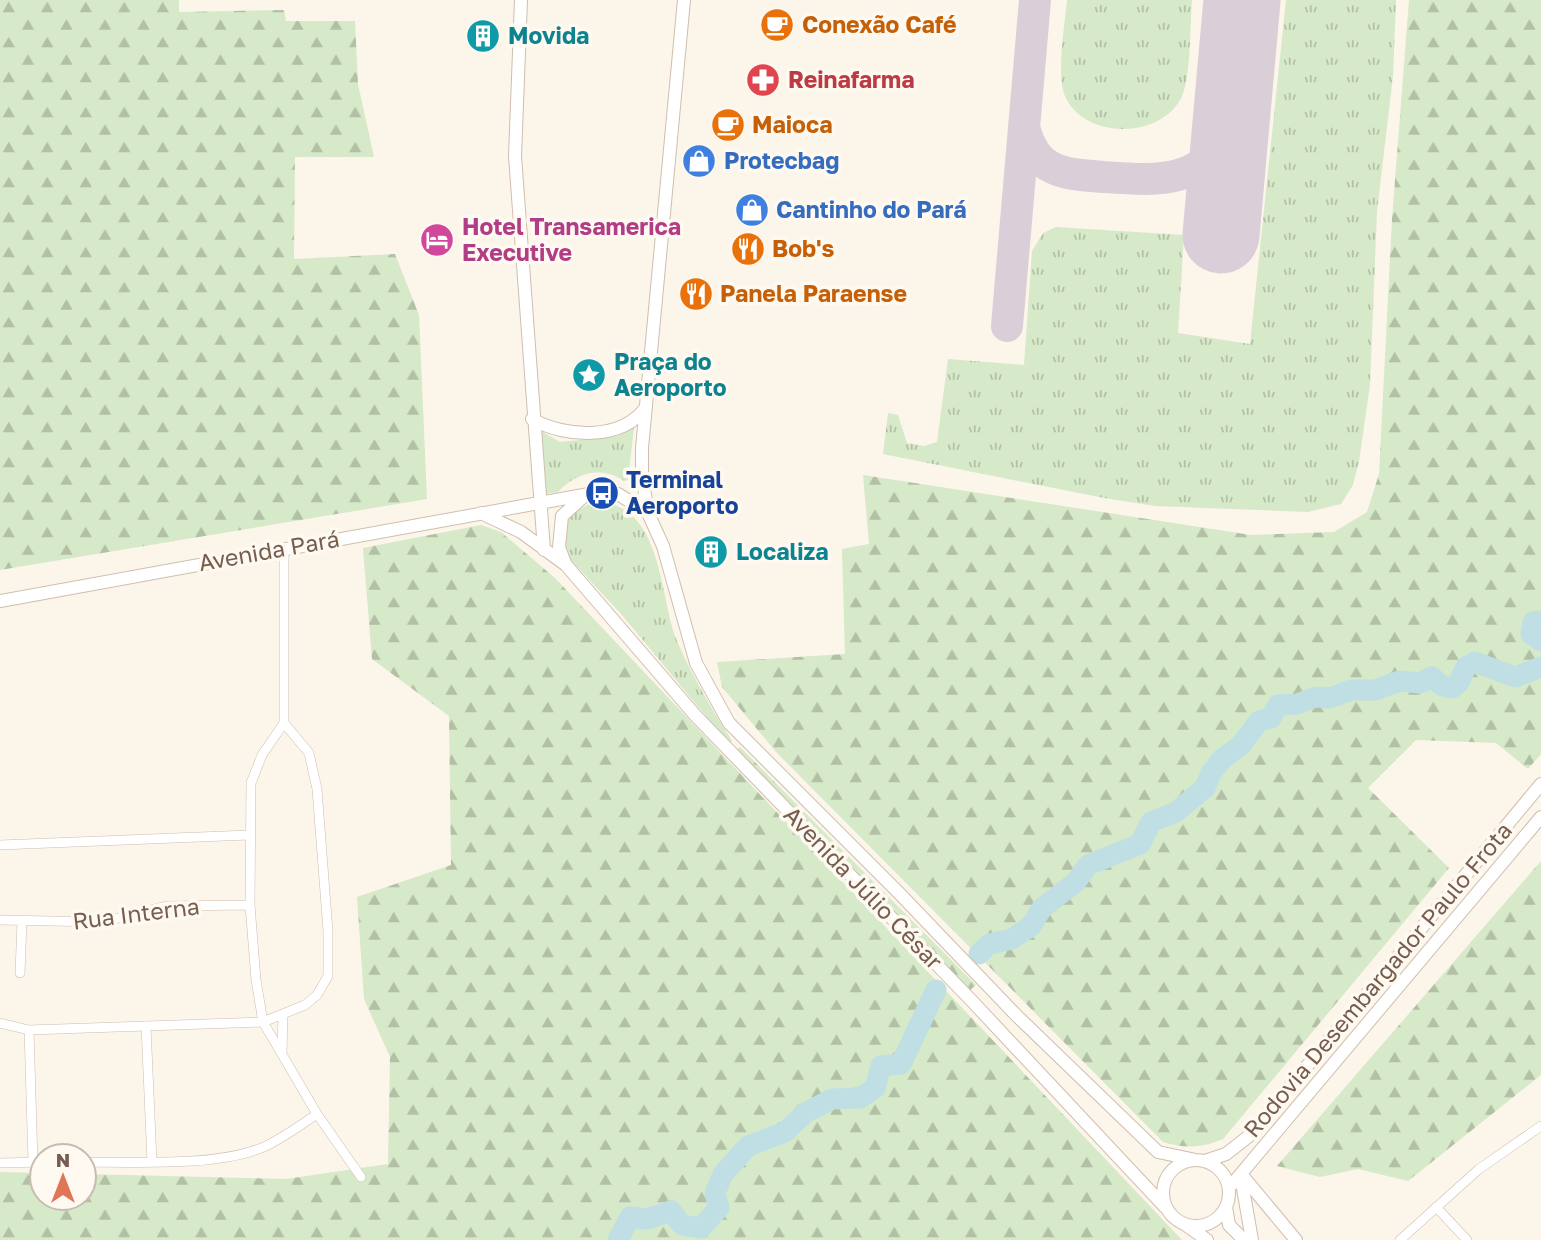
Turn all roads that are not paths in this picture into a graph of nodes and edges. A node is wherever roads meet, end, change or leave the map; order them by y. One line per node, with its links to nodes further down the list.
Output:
1 (521, 0): 4 (main road)
2 (684, 0): 3 (main road, Avenida Júlio César)
3 (646, 407): 4 (main road); 8 (main road, Avenida Júlio César)
4 (532, 419): 6 (main road)
5 (589, 494): 6 (main road); 8 (main road); 11 (main road)
6 (539, 503): 7 (main road, Avenida Pará); 10 (main road)
7 (481, 513): 9 (main road, Avenida Pará); 10 (main road, Avenida Júlio César)
8 (648, 513): 32 (main road, Avenida Júlio César)
9 (284, 548): 12 (main road, Avenida Pará); 13 (street)
10 (544, 550): 11 (main road, Avenida Júlio César)
11 (566, 565): 39 (main road, Avenida Júlio César)
12 (0, 601)
13 (284, 723): 16 (street); 22 (street)
14 (1541, 784): 32 (main road, Rodovia Desembargador Paulo Frota)
15 (1541, 817): 36 (main road, Rodovia Desembargador Paulo Frota)
16 (249, 835): 17 (street); 18 (street)
17 (0, 845)
18 (250, 905): 20 (street, Rua Interna); 23 (street)
19 (0, 920): 20 (street, Rua Interna)
20 (22, 922): 21 (street)
21 (20, 973)
22 (283, 1014): 23 (street); 27 (street)
23 (263, 1022): 25 (street); 27 (street)
24 (0, 1023): 26 (street)
25 (146, 1026): 26 (street); 31 (street)
26 (29, 1030): 30 (street)
27 (282, 1054): 28 (street)
28 (317, 1114): 31 (street); 37 (street)
29 (1541, 1126): 41 (street)
30 (37, 1142)
31 (152, 1161): 34 (street)
32 (1200, 1161): 38 (main road); 39 (main road)
33 (28, 1162): 35 (street)
34 (98, 1162)
35 (0, 1163)
36 (1241, 1174): 38 (main road, Rodovia Desembargador Paulo Frota); 45 (main road); 46 (main road)
37 (361, 1177)
38 (1228, 1188): 40 (main road)
39 (1165, 1207): 42 (main road)
40 (1226, 1207): 42 (main road); 44 (main road)
41 (1436, 1207): 47 (street); 48 (street)
42 (1186, 1225): 43 (main road)
43 (1207, 1240)
44 (1244, 1240)
45 (1252, 1240)
46 (1296, 1240)
47 (1401, 1240)
48 (1467, 1240)

